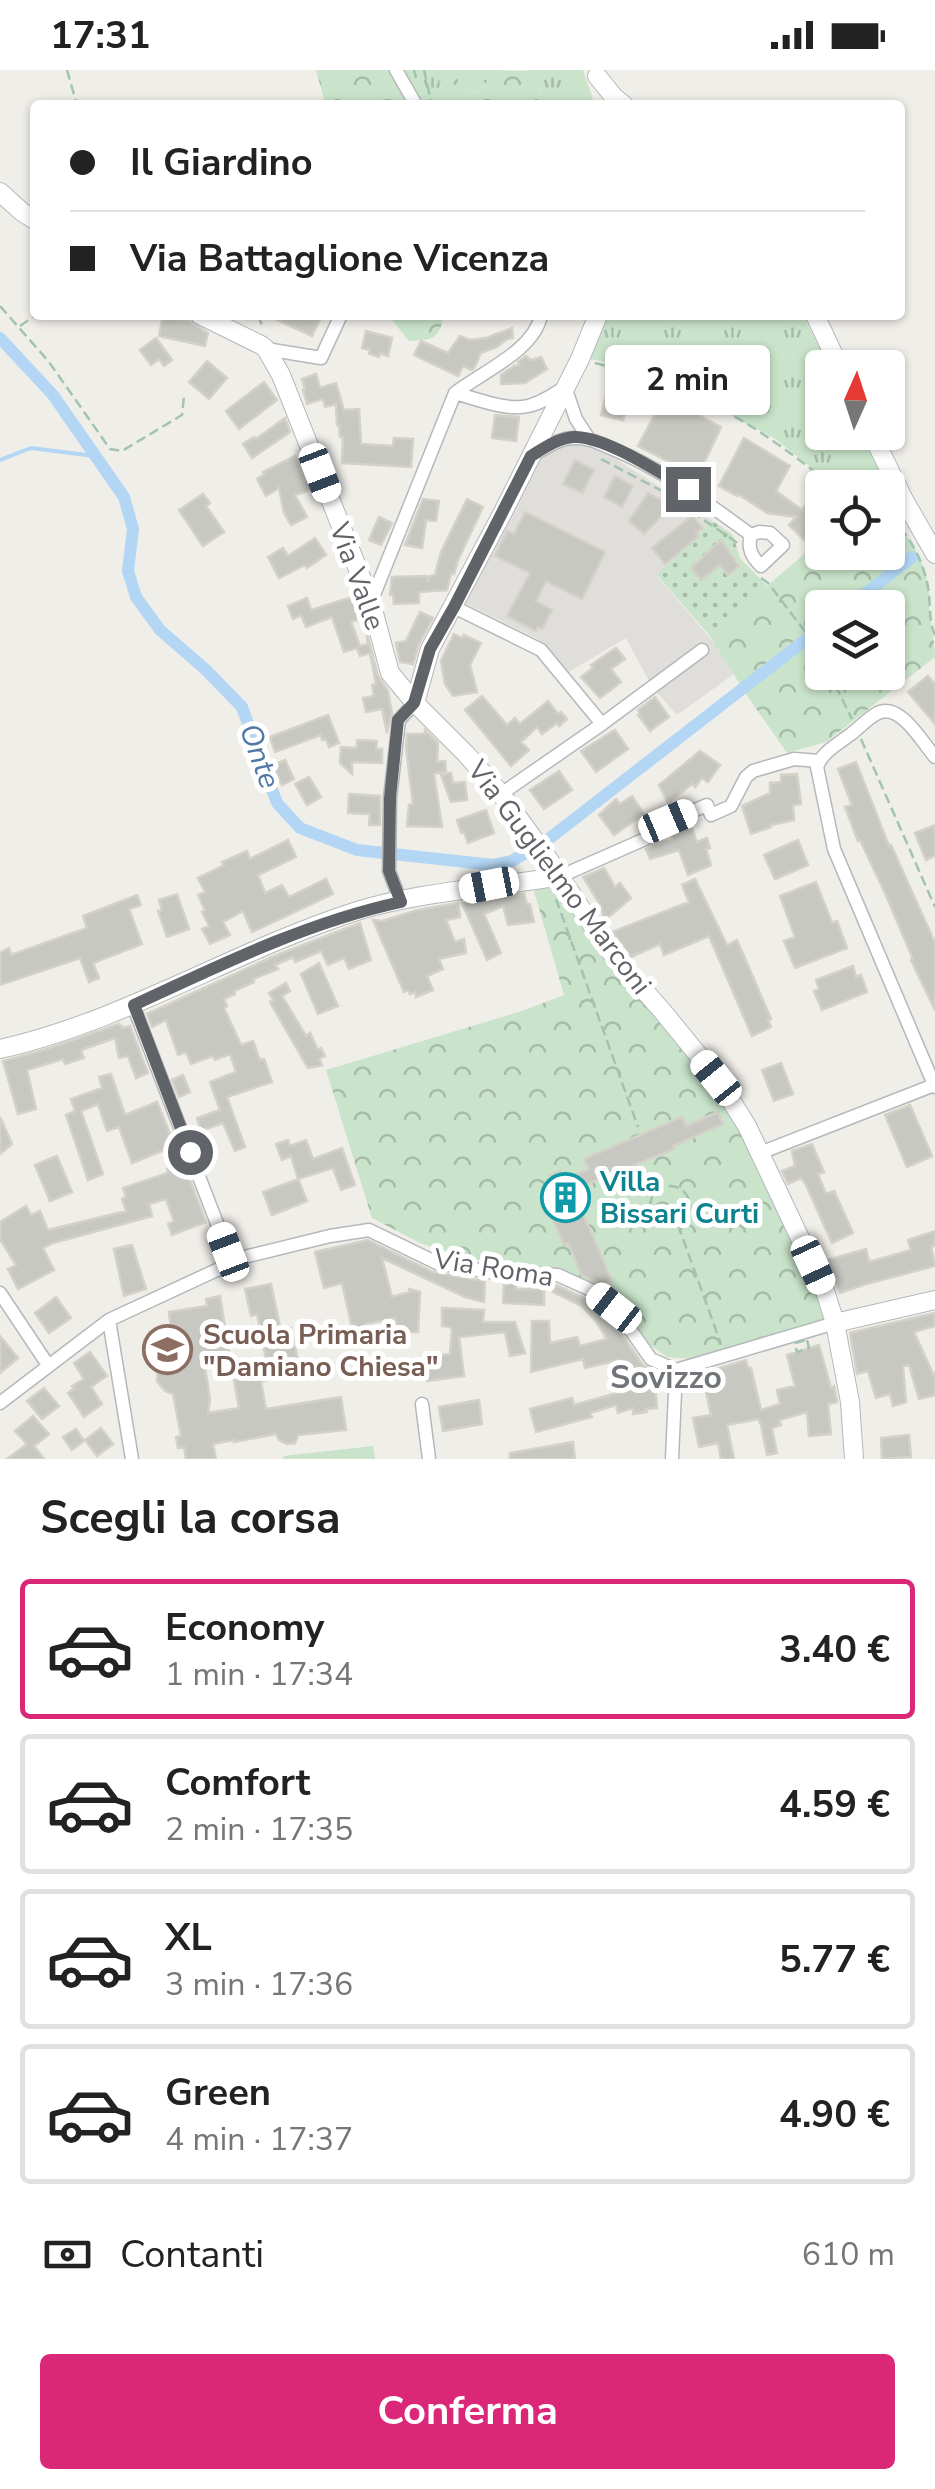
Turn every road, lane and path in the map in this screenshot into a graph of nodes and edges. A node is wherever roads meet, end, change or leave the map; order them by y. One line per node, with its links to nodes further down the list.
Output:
1 (66, 70): 7 (path)
2 (396, 70): 8 (street)
3 (414, 70): 6 (path)
4 (424, 70): 9 (path)
5 (597, 73): 10 (street); 11 (street)
6 (418, 86)
7 (75, 100)
8 (416, 100)
9 (431, 100)
10 (602, 100)
11 (620, 100)
12 (0, 192): 13 (street)
13 (30, 217)
14 (0, 306): 21 (path)
15 (30, 319): 21 (path)
16 (210, 320): 22 (street)
17 (339, 320): 22 (street)
18 (540, 320): 26 (street)
19 (596, 320): 24 (street)
20 (818, 320): 23 (street)
21 (20, 326): 27 (path)
22 (266, 349): 39 (street, Via Valle)
23 (832, 350)
24 (580, 359): 25 (street); 34 (path)
25 (566, 387): 26 (street); 28 (street); 29 (street)
26 (455, 394): 39 (street)
27 (184, 396)
28 (550, 417): 29 (street); 30 (street); 33 (street)
29 (576, 419): 31 (street)
30 (572, 437): 31 (street); 33 (street)
31 (596, 446): 36 (path); 36 (street)
32 (879, 450): 37 (street)
33 (531, 456): 40 (street)
34 (812, 470)
35 (905, 536): 42 (path)
36 (746, 540)
37 (935, 554)
38 (759, 576): 41 (path)
39 (371, 602): 45 (street, Via Valle)
40 (454, 607): 45 (street); 46 (street)
41 (805, 632)
42 (935, 636)
43 (702, 650): 46 (street)
44 (838, 690): 47 (path)
45 (414, 703): 50 (street, Via Guglielmo Marconi); 52 (street)
46 (602, 724): 50 (street)
47 (857, 729): 48 (street); 49 (street); 53 (path)
48 (935, 757)
49 (818, 761): 51 (street); 56 (street)
50 (501, 794): 51 (street, Via Guglielmo Marconi)
51 (553, 872): 52 (street); 57 (path); 58 (street, Via Guglielmo Marconi)
52 (401, 902): 54 (street)
53 (935, 908)
54 (134, 1005): 55 (street); 60 (street)
55 (0, 1048)
56 (934, 1086): 58 (street)
57 (638, 1127)
58 (760, 1153): 64 (street, Via Guglielmo Marconi)
59 (678, 1225): 59 (path); 65 (path)
60 (228, 1260): 63 (street, Via Roma); 67 (street, Via Roma)
61 (0, 1294): 66 (street)
62 (935, 1300): 64 (street)
63 (109, 1320): 66 (street, Via Roma); 70 (street)
64 (834, 1323): 65 (street); 73 (street, Via Guglielmo Marconi)
65 (726, 1355): 67 (street)
66 (48, 1365): 68 (street, Via Roma)
67 (676, 1370): 72 (street)
68 (0, 1403)
69 (422, 1404): 71 (street)
70 (132, 1459)
71 (429, 1459)
72 (672, 1459)
73 (854, 1459)

